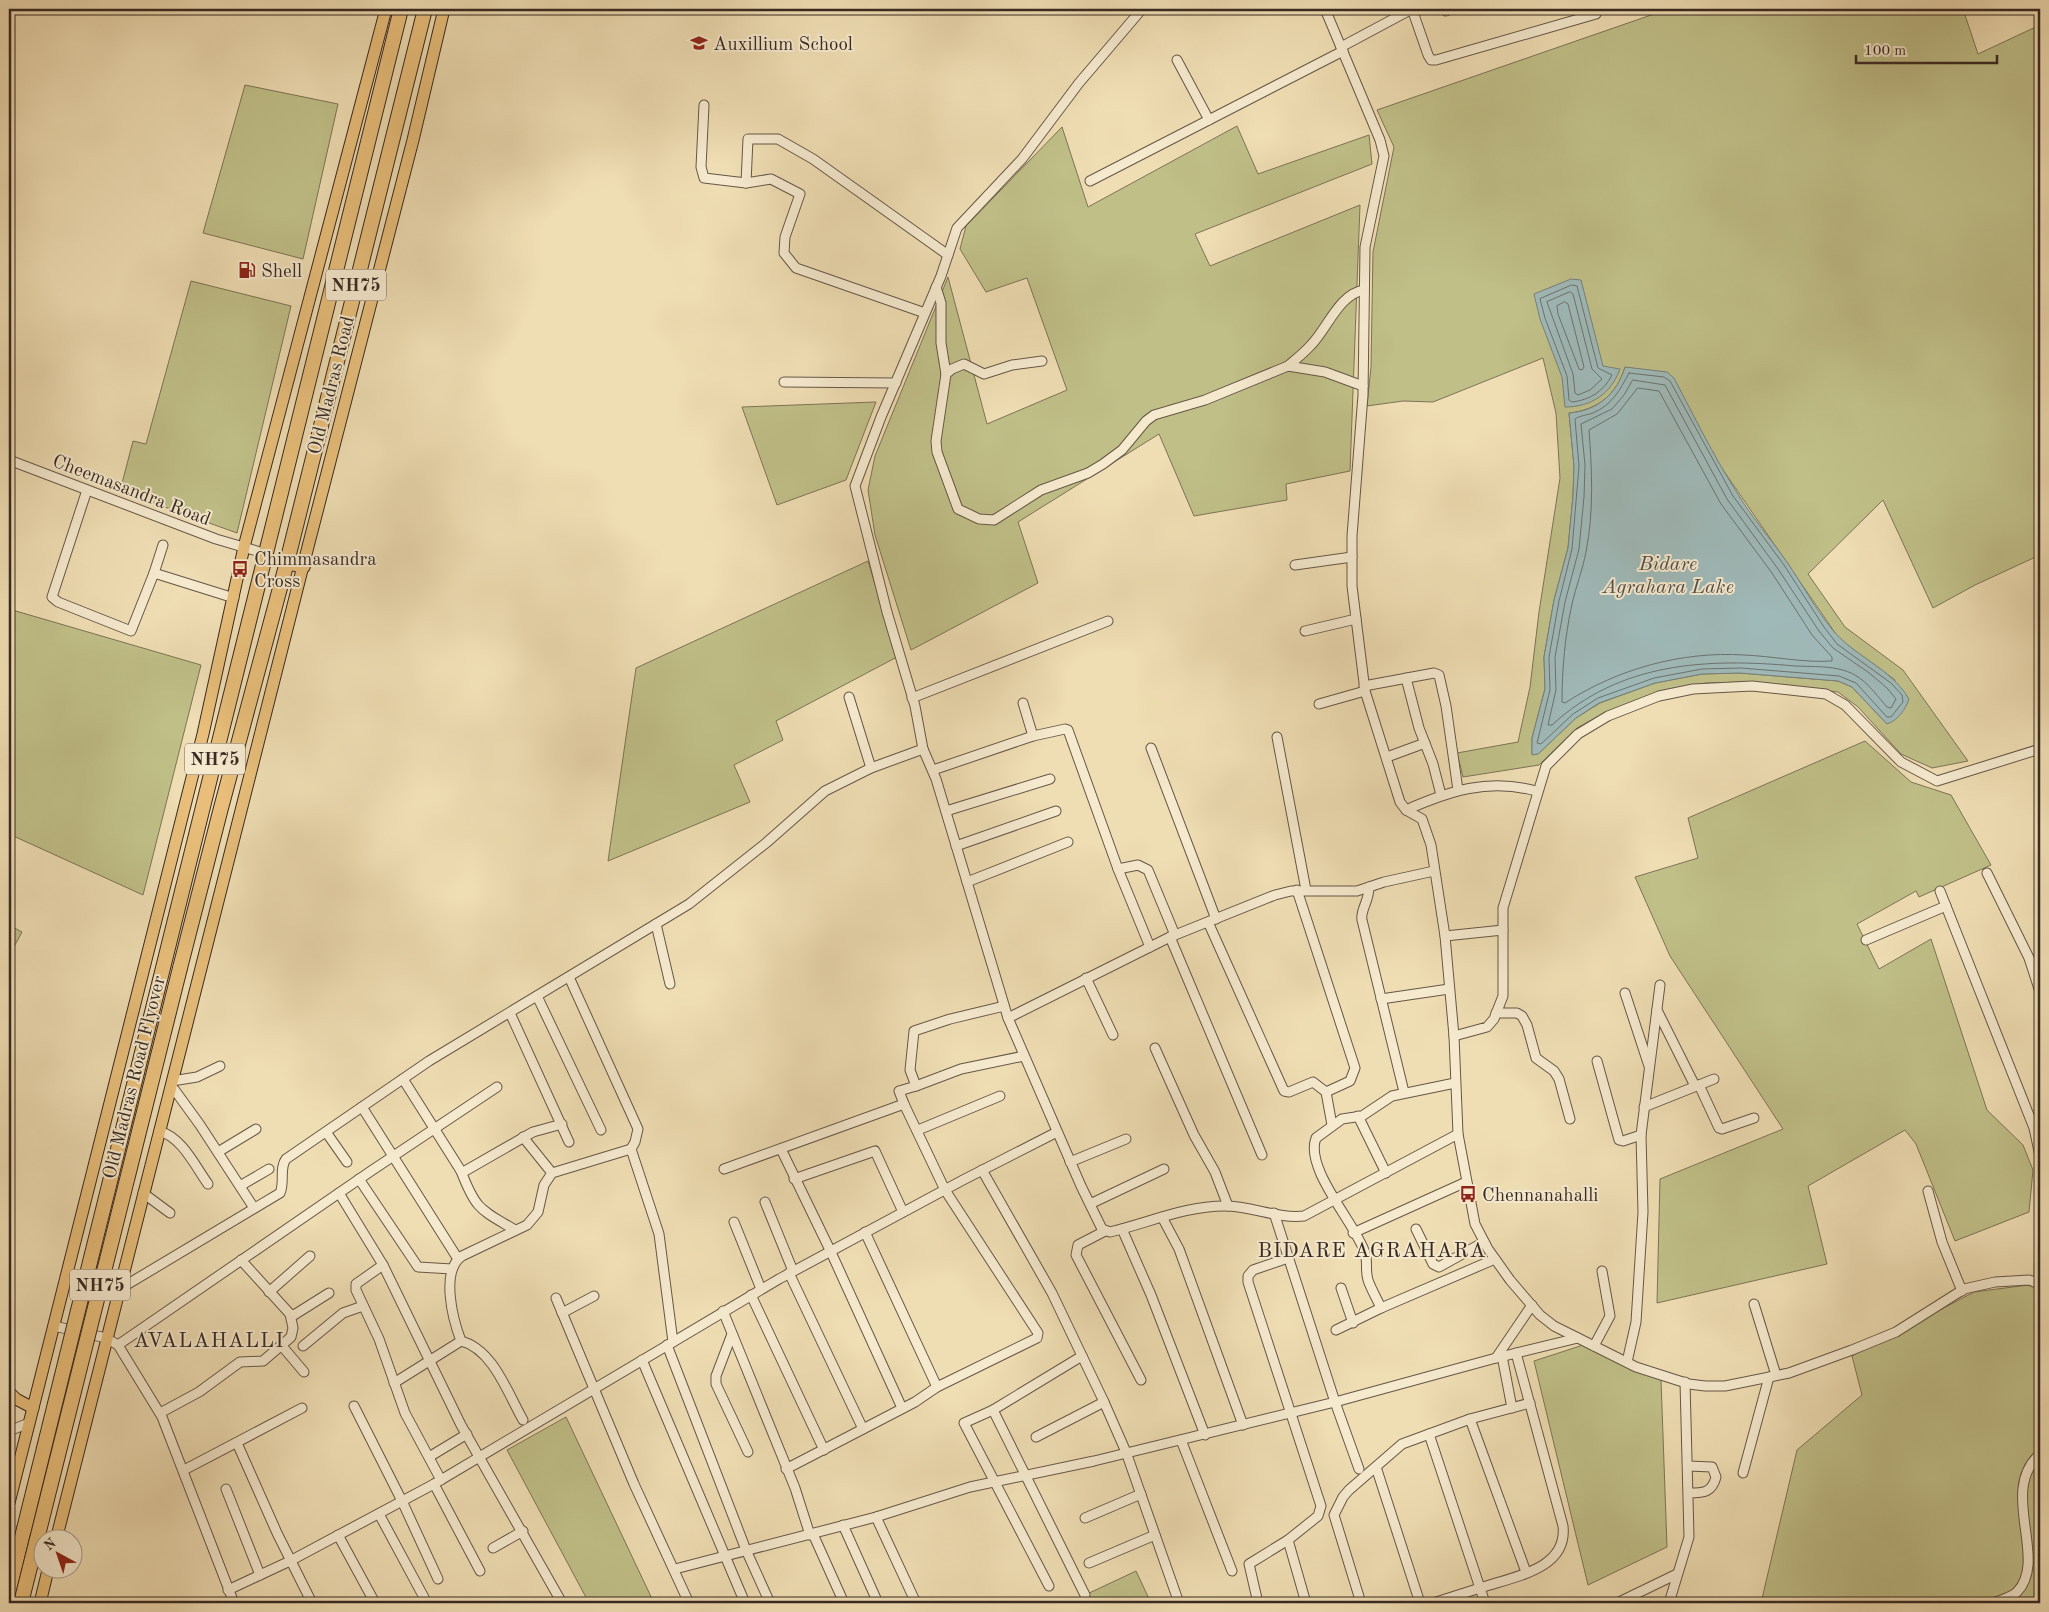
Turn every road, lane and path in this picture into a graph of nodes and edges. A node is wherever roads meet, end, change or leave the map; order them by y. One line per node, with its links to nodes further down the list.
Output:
1 (386, 9): 29 (main road)
2 (401, 9): 30 (highway, Old Madras Road / NH75)
3 (425, 9): 32 (highway, Old Madras Road / NH75)
4 (444, 9): 34 (main road, Old Madras Road)
5 (1142, 9): 16 (street)
6 (1325, 9): 10 (street)
7 (1444, 9): 8 (street)
8 (1451, 9)
9 (1596, 14): 10 (street)
10 (1342, 49): 13 (street); 18 (street)
11 (1178, 60): 13 (street)
12 (704, 104): 15 (street)
13 (1209, 120): 14 (street)
14 (1090, 181)
15 (746, 183): 16 (street); 19 (street)
16 (948, 255): 17 (street)
17 (936, 287): 19 (street); 22 (street)
18 (1364, 290): 21 (street); 25 (street)
19 (925, 313): 24 (street)
20 (1042, 362): 22 (street)
21 (1288, 366): 22 (street); 25 (street)
22 (946, 374)
23 (784, 382): 24 (street)
24 (896, 383): 43 (street)
25 (1363, 386): 31 (street)
26 (9, 460): 27 (street, Cheemasandra Road)
27 (88, 490): 29 (street, Cheemasandra Road); 35 (street)
28 (163, 545): 35 (street)
29 (244, 547): 30 (street, Cheemasandra Road); 36 (main road)
30 (266, 554): 295 (highway, Old Madras Road Flyover / NH75, bridge)
31 (1352, 557): 33 (street); 37 (street)
32 (287, 562): 34 (highway); 297 (highway, Old Madras Road Flyover / NH75, bridge)
33 (1295, 565)
34 (302, 566): 102 (main road, Old Madras Road)
35 (154, 574): 36 (street)
36 (234, 598): 201 (main road)
37 (1356, 619): 39 (street); 41 (street)
38 (1108, 620): 43 (street)
39 (1305, 631)
40 (1406, 678): 41 (street); 48 (street); 56 (street)
41 (1365, 689): 45 (street); 52 (street)
42 (849, 697): 53 (street)
43 (912, 698): 50 (street)
44 (1024, 703): 46 (street)
45 (1319, 704)
46 (1033, 736): 54 (street); 64 (street)
47 (1277, 737): 69 (street)
48 (1425, 743): 52 (street); 58 (street)
49 (1151, 748): 72 (street)
50 (923, 749): 53 (street); 54 (street)
51 (2040, 749): 57 (street)
52 (1387, 756): 60 (street)
53 (871, 768): 73 (street)
54 (933, 770): 61 (street)
55 (1050, 779): 61 (street)
56 (1458, 790): 57 (street); 58 (street)
57 (1536, 791): 74 (street)
58 (1441, 795): 60 (street)
59 (1056, 810): 63 (street)
60 (1406, 810): 65 (street)
61 (946, 811): 63 (street)
62 (1068, 842): 67 (street)
63 (956, 846): 67 (street)
64 (1118, 869): 75 (street); 78 (street)
65 (1434, 871): 68 (street); 76 (street)
66 (1987, 873): 84 (street)
67 (967, 882): 88 (street)
68 (1369, 887): 69 (street); 87 (street)
69 (1302, 890): 72 (street); 107 (street)
70 (1940, 891): 71 (street)
71 (1946, 906): 77 (street); 127 (street)
72 (1212, 921): 75 (street); 107 (street)
73 (656, 924): 79 (street); 81 (street)
74 (1503, 930): 76 (street); 91 (street)
75 (1172, 936): 78 (street); 134 (street)
76 (1444, 936): 83 (street)
77 (1866, 940)
78 (1150, 947): 80 (street)
79 (569, 977): 86 (street); 131 (street)
80 (1086, 978): 92 (street); 93 (street)
81 (670, 984)
82 (1660, 986): 89 (street)
83 (1449, 989): 87 (street); 94 (street)
84 (2040, 992)
85 (1625, 993): 99 (street)
86 (537, 996): 90 (street); 120 (street)
87 (1381, 999): 108 (street)
88 (1004, 1006): 92 (street); 104 (street)
89 (1657, 1010): 99 (street); 105 (street)
90 (510, 1012): 100 (street); 116 (street)
91 (1496, 1013): 94 (street); 115 (street)
92 (1008, 1018): 96 (street)
93 (1113, 1035)
94 (1454, 1036): 103 (street)
95 (1155, 1048): 158 (street)
96 (1024, 1056): 104 (street); 124 (street)
97 (1597, 1061): 126 (street)
98 (220, 1066): 102 (street)
99 (1650, 1068): 112 (street)
100 (404, 1079): 111 (street); 119 (street)
101 (1714, 1080): 105 (street)
102 (171, 1083): 122 (main road, Old Madras Road); 133 (street)
103 (1455, 1083): 108 (street); 125 (street)
104 (916, 1086): 110 (street)
105 (1697, 1086): 112 (street); 114 (street)
106 (497, 1087): 119 (street)
107 (1326, 1092): 117 (street)
108 (1404, 1092): 113 (street)
109 (1000, 1096): 121 (street)
110 (904, 1104): 121 (street); 132 (street)
111 (362, 1107): 123 (street); 135 (street)
112 (1644, 1107): 126 (street)
113 (1358, 1116): 117 (street); 145 (street)
114 (1754, 1118)
115 (1570, 1119)
116 (562, 1124): 128 (street); 130 (street)
117 (1332, 1125): 155 (street)
118 (256, 1129): 133 (street)
119 (435, 1129): 135 (street); 143 (street)
120 (601, 1130)
121 (918, 1130): 151 (street)
122 (159, 1131): 149 (street); 153 (main road, Old Madras Road)
123 (326, 1132): 137 (street); 159 (street)
124 (1057, 1132): 138 (street); 142 (street)
125 (1458, 1134): 145 (street); 148 (street)
126 (1641, 1135): 217 (street)
127 (2038, 1135): 136 (street)
128 (523, 1137): 143 (street); 144 (street)
129 (1126, 1139): 138 (street)
130 (569, 1142)
131 (631, 1149): 144 (street); 207 (street)
132 (781, 1149): 140 (street); 147 (street)
133 (218, 1152): 150 (street)
134 (1262, 1155)
135 (394, 1156): 146 (street); 176 (street)
136 (2040, 1156)
137 (346, 1162)
138 (1070, 1162): 157 (street)
139 (269, 1169): 150 (street)
140 (724, 1169)
141 (1164, 1169): 157 (street)
142 (982, 1170): 151 (street); 213 (street)
143 (461, 1171): 167 (street)
144 (552, 1173): 167 (street)
145 (1386, 1173): 155 (street)
146 (359, 1179): 154 (street); 180 (street)
147 (794, 1179): 160 (street); 173 (street)
148 (1466, 1182): 170 (street); 172 (street)
149 (208, 1184)
150 (240, 1186): 159 (street)
151 (945, 1190): 160 (street); 223 (street)
152 (1928, 1191): 187 (street)
153 (143, 1193): 161 (street); 186 (main road, Old Madras Road)
154 (339, 1193): 178 (street); 179 (street)
155 (1334, 1200): 162 (street); 170 (street)
156 (765, 1202): 182 (street)
157 (1090, 1204): 168 (street)
158 (1228, 1206): 162 (street); 163 (street)
159 (254, 1208): 186 (street)
160 (904, 1212): 169 (street)
161 (170, 1213)
162 (1274, 1213): 175 (street)
163 (1162, 1216): 165 (street); 240 (street)
164 (734, 1222): 185 (street)
165 (1122, 1229): 168 (street); 245 (street)
166 (1416, 1229): 172 (street)
167 (515, 1230): 176 (street)
168 (1105, 1231): 220 (street)
169 (866, 1232): 173 (street); 223 (street)
170 (1353, 1232): 196 (street)
171 (2040, 1235): 183 (street)
172 (1484, 1242): 177 (street)
173 (830, 1250): 182 (street); 232 (street)
174 (310, 1256): 188 (street)
175 (1288, 1258): 227 (street); 236 (street)
176 (458, 1259): 180 (street)
177 (1495, 1259): 194 (street); 196 (street)
178 (241, 1260): 188 (street); 208 (street)
179 (383, 1264): 195 (street); 215 (street)
180 (452, 1269): 206 (street)
181 (1602, 1271): 211 (street)
182 (791, 1272): 185 (street); 241 (street)
183 (2039, 1283): 187 (street)
184 (1341, 1288): 200 (street)
185 (761, 1289): 190 (street)
186 (118, 1290): 204 (main road, Old Madras Road)
187 (1962, 1291): 219 (street)
188 (269, 1292): 199 (street)
189 (329, 1294): 199 (street)
190 (751, 1295): 197 (street); 249 (street)
191 (594, 1296): 198 (street)
192 (556, 1298): 198 (street)
193 (1754, 1304): 219 (street)
194 (1532, 1305): 205 (street); 214 (street)
195 (363, 1306): 210 (street); 222 (street)
196 (1381, 1308): 200 (street)
197 (723, 1311): 203 (street); 207 (street)
198 (562, 1313): 224 (street)
199 (290, 1314): 209 (street)
200 (1353, 1323): 202 (street)
201 (54, 1326): 204 (street); 230 (main road)
202 (1336, 1330)
203 (732, 1334): 250 (street); 257 (street)
204 (106, 1338): 208 (street); 273 (main road, Old Madras Road)
205 (1578, 1338): 211 (street); 212 (street)
206 (461, 1341): 215 (street); 238 (street)
207 (670, 1343): 216 (street); 280 (street)
208 (118, 1345): 235 (street)
209 (282, 1346): 218 (street); 235 (street)
210 (303, 1346)
211 (1594, 1346): 217 (street)
212 (1516, 1353): 214 (street); 228 (street)
213 (1082, 1356): 226 (street); 234 (street)
214 (1499, 1357): 227 (street); 233 (street)
215 (429, 1360): 222 (street); 243 (street)
216 (642, 1360): 224 (street); 281 (street)
217 (1627, 1362): 221 (street)
218 (304, 1372)
219 (1772, 1376): 221 (street); 260 (street)
220 (1140, 1380)
221 (1685, 1382): 255 (street)
222 (394, 1383): 253 (street)
223 (937, 1387): 232 (street)
224 (595, 1388): 254 (street); 284 (street)
225 (10, 1394): 230 (main road)
226 (1104, 1402): 246 (street); 251 (street)
227 (1335, 1402): 236 (street); 258 (street)
228 (1530, 1403): 233 (street); 287 (street)
229 (354, 1406): 267 (street)
230 (33, 1408): 239 (main road)
231 (302, 1408): 248 (street)
232 (902, 1408): 241 (street)
233 (1512, 1408): 237 (street)
234 (993, 1410): 261 (street); 263 (street)
235 (160, 1413): 259 (street)
236 (1292, 1413): 240 (street); 278 (street)
237 (1470, 1419): 244 (street); 287 (street)
238 (523, 1420)
239 (29, 1423): 242 (street); 268 (main road)
240 (1243, 1425): 245 (street)
241 (863, 1429): 249 (street)
242 (9, 1431)
243 (467, 1434): 253 (street); 254 (street)
244 (1429, 1434): 256 (street); 293 (street)
245 (1205, 1435): 247 (street)
246 (1036, 1436)
247 (1181, 1440): 251 (street); 286 (street)
248 (237, 1443): 259 (street); 282 (street)
249 (824, 1450): 257 (street)
250 (748, 1452)
251 (1126, 1452): 261 (street); 266 (street)
252 (2040, 1454): 319 (street)
253 (429, 1457): 262 (street)
254 (481, 1457): 262 (street); 274 (street)
255 (1688, 1466): 265 (street); 265 (street)
256 (1376, 1467): 313 (street); 314 (street)
257 (786, 1469): 275 (street)
258 (1359, 1469)
259 (184, 1470): 294 (street)
260 (1742, 1472)
261 (1028, 1476): 263 (street); 296 (street)
262 (438, 1482): 267 (street); 285 (street)
263 (994, 1482): 270 (street); 292 (street)
264 (226, 1489): 289 (street)
265 (1688, 1493): 288 (street)
266 (1141, 1494): 271 (street); 277 (street)
267 (402, 1501): 269 (street); 290 (street)
268 (9, 1503)
269 (379, 1514): 276 (street); 302 (street)
270 (876, 1517): 272 (street); 309 (street)
271 (1085, 1518)
272 (843, 1525): 275 (street); 308 (street)
273 (58, 1530)
274 (523, 1531): 279 (street); 303 (street)
275 (811, 1534): 280 (street); 307 (street)
276 (338, 1535): 282 (street); 301 (street)
277 (1155, 1535): 283 (street); 310 (street)
278 (1288, 1540): 311 (street); 312 (street)
279 (493, 1548)
280 (746, 1550): 281 (street); 306 (street)
281 (723, 1556): 284 (street); 305 (street)
282 (290, 1560): 289 (street); 300 (street)
283 (1089, 1563)
284 (675, 1569): 304 (street)
285 (480, 1571)
286 (1232, 1571)
287 (1526, 1572): 293 (street)
288 (1677, 1574): 317 (street); 318 (street)
289 (260, 1575): 294 (street)
290 (438, 1578)
291 (46, 1580): 298 (main road)
292 (1049, 1586)
293 (1480, 1588): 315 (street); 316 (street)
294 (228, 1590): 299 (street)
295 (9, 1591)
296 (1085, 1595)
297 (21, 1603)
298 (40, 1603)
299 (234, 1603)
300 (312, 1603)
301 (375, 1603)
302 (427, 1603)
303 (562, 1603)
304 (689, 1603)
305 (745, 1603)
306 (770, 1603)
307 (844, 1603)
308 (878, 1603)
309 (916, 1603)
310 (1179, 1603)
311 (1258, 1603)
312 (1306, 1603)
313 (1361, 1603)
314 (1420, 1603)
315 (1433, 1603)
316 (1485, 1603)
317 (1617, 1603)
318 (1669, 1603)
319 (1993, 1603)

